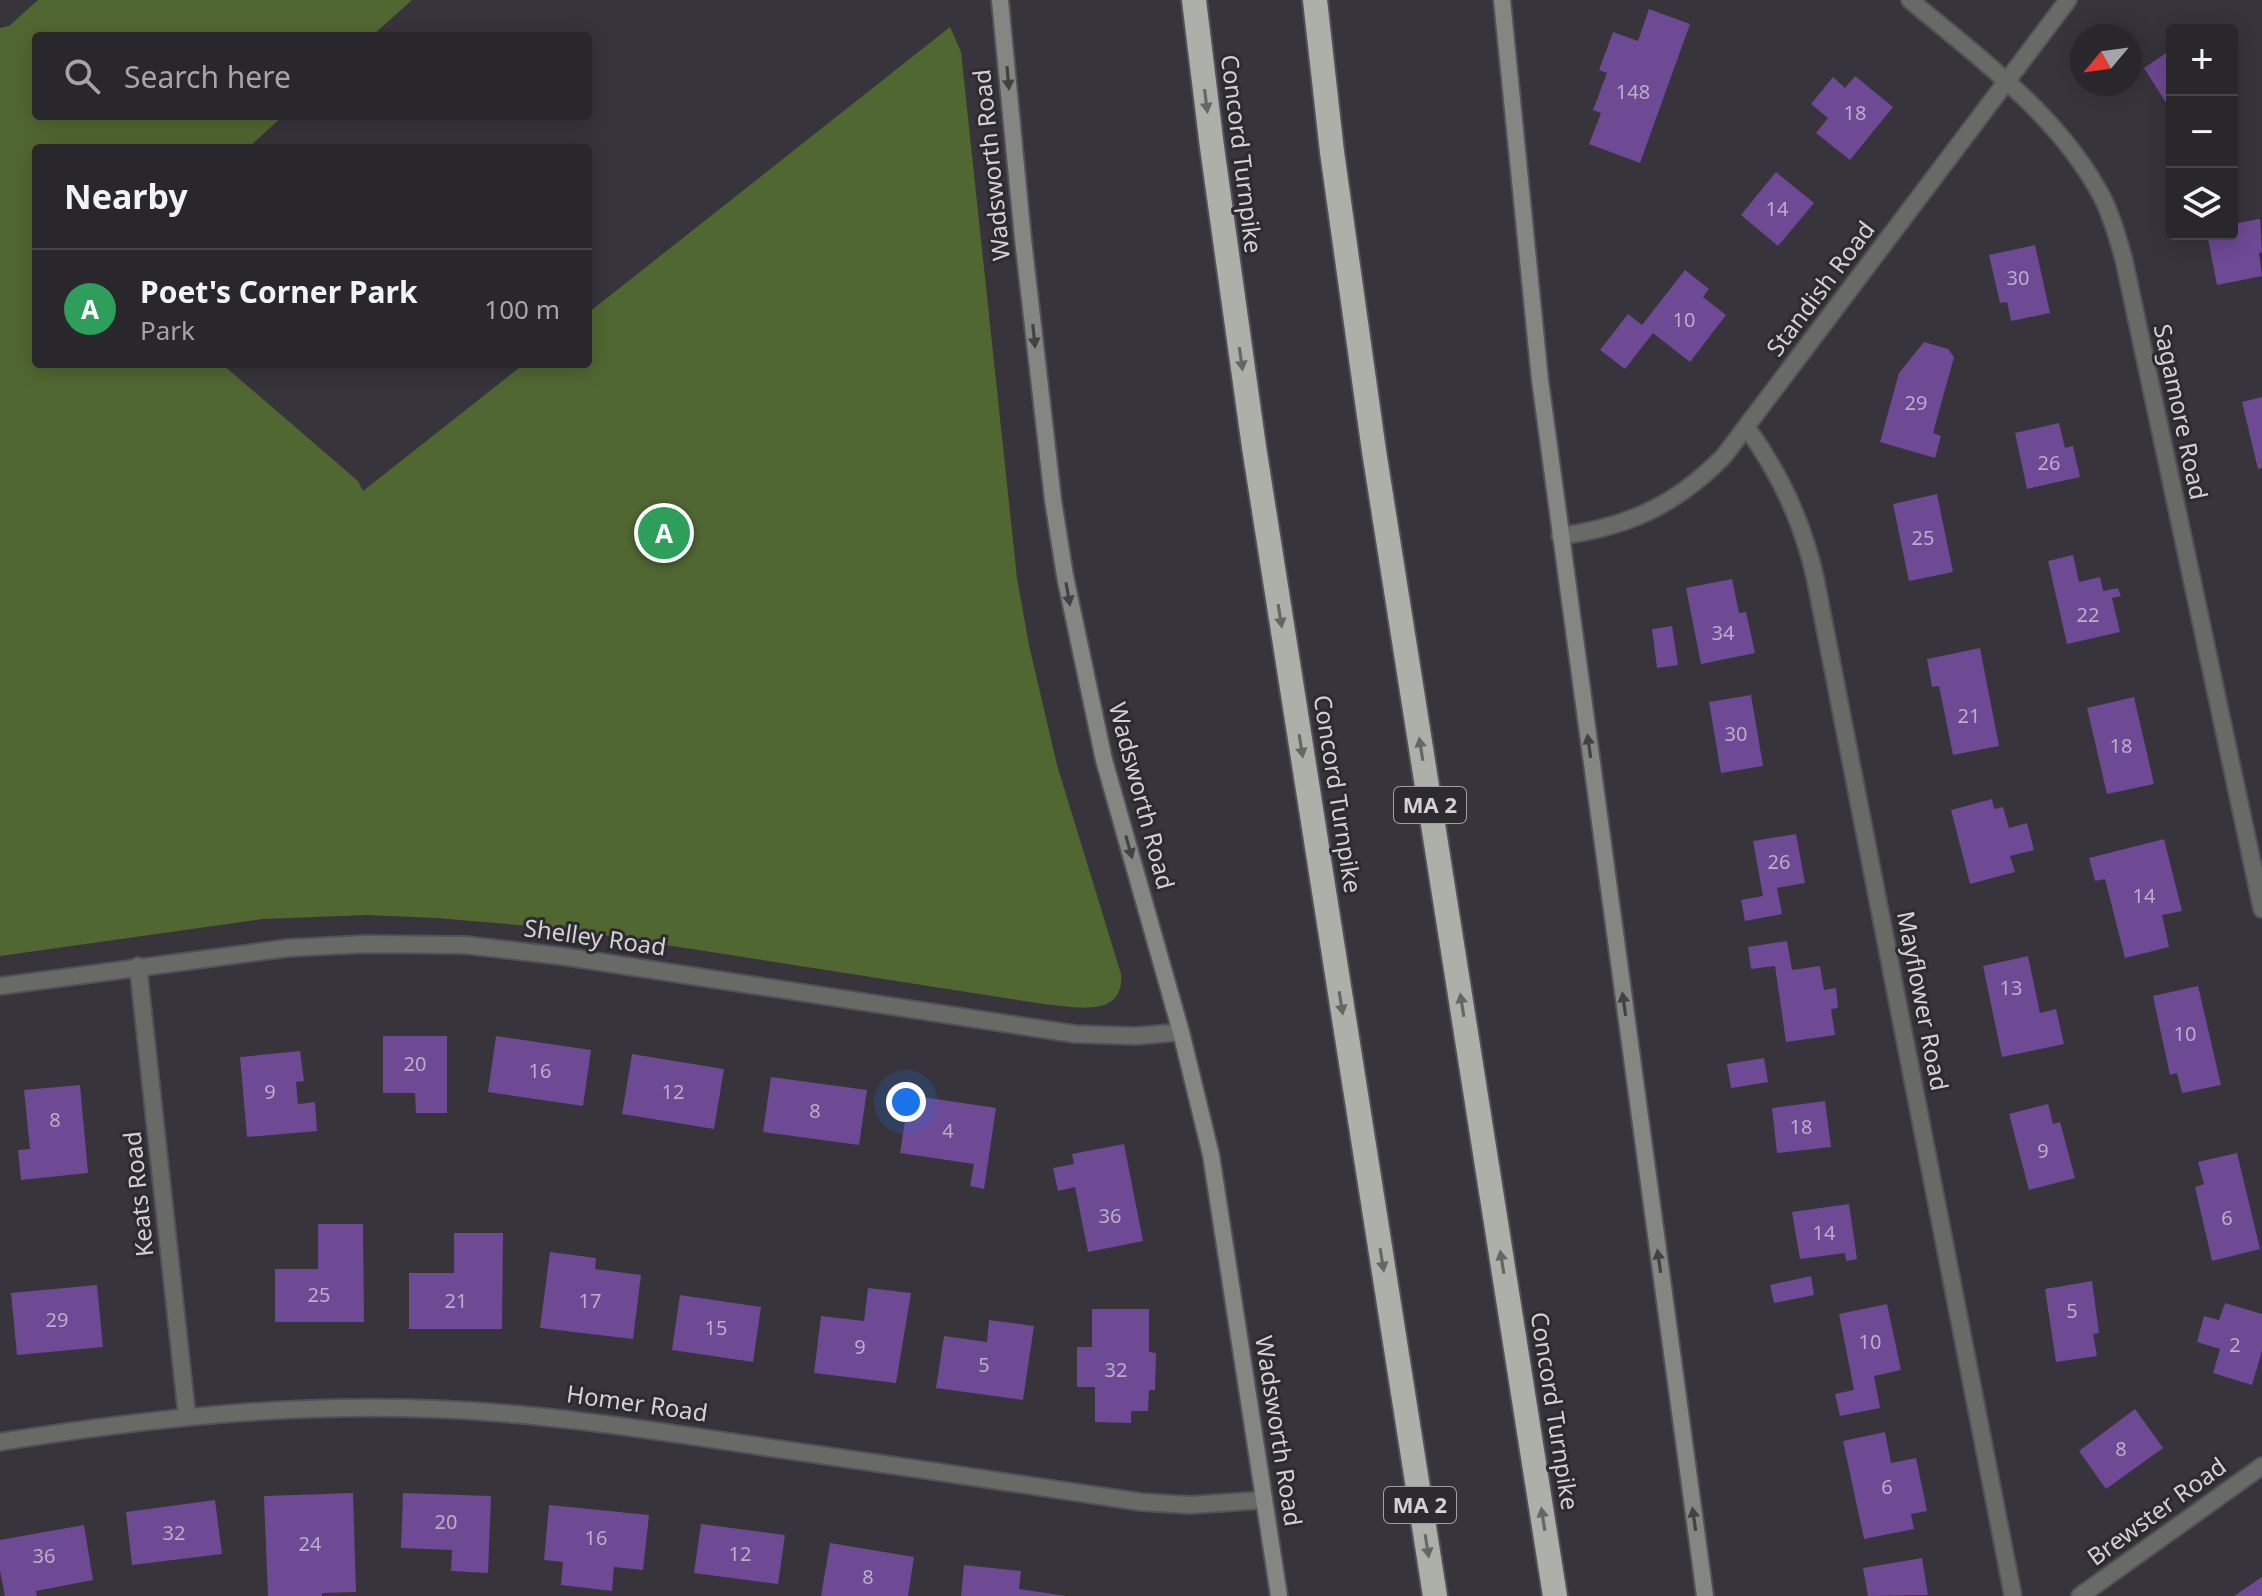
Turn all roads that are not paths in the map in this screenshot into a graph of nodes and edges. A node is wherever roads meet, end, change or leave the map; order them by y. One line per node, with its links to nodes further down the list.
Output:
1 (1000, 0): 14 (main road, Wadsworth Road, one-way to 14)
2 (1187, 0): 7 (highway, Concord Turnpike)
3 (1502, 0): 10 (main road)
4 (1910, 0): 8 (street, Sagamore Road)
5 (2068, 0): 8 (street, Standish Road)
6 (1316, 6): 21 (highway, Concord Turnpike / MA 2, one-way to 6)
7 (1195, 12): 20 (highway, Concord Turnpike / MA 2, one-way to 20)
8 (2006, 80): 9 (street, Standish Road); 11 (street, Sagamore Road)
9 (1747, 428): 10 (street, Standish Road); 23 (street, Mayflower Road)
10 (1560, 536): 22 (main road, one-way to 10)
11 (2262, 909)
12 (138, 966): 13 (street, Shelley Road); 14 (street, Shelley Road); 15 (street, Keats Road)
13 (0, 986)
14 (1181, 1032): 18 (main road, Wadsworth Road)
15 (187, 1416): 16 (street, Homer Road); 18 (street, Homer Road)
16 (0, 1442)
17 (2262, 1466): 24 (street, Brewster Road)
18 (1264, 1500): 19 (main road, Wadsworth Road)
19 (1279, 1596)
20 (1435, 1596)
21 (1555, 1596)
22 (1705, 1596)
23 (2013, 1596)
24 (2080, 1596)

